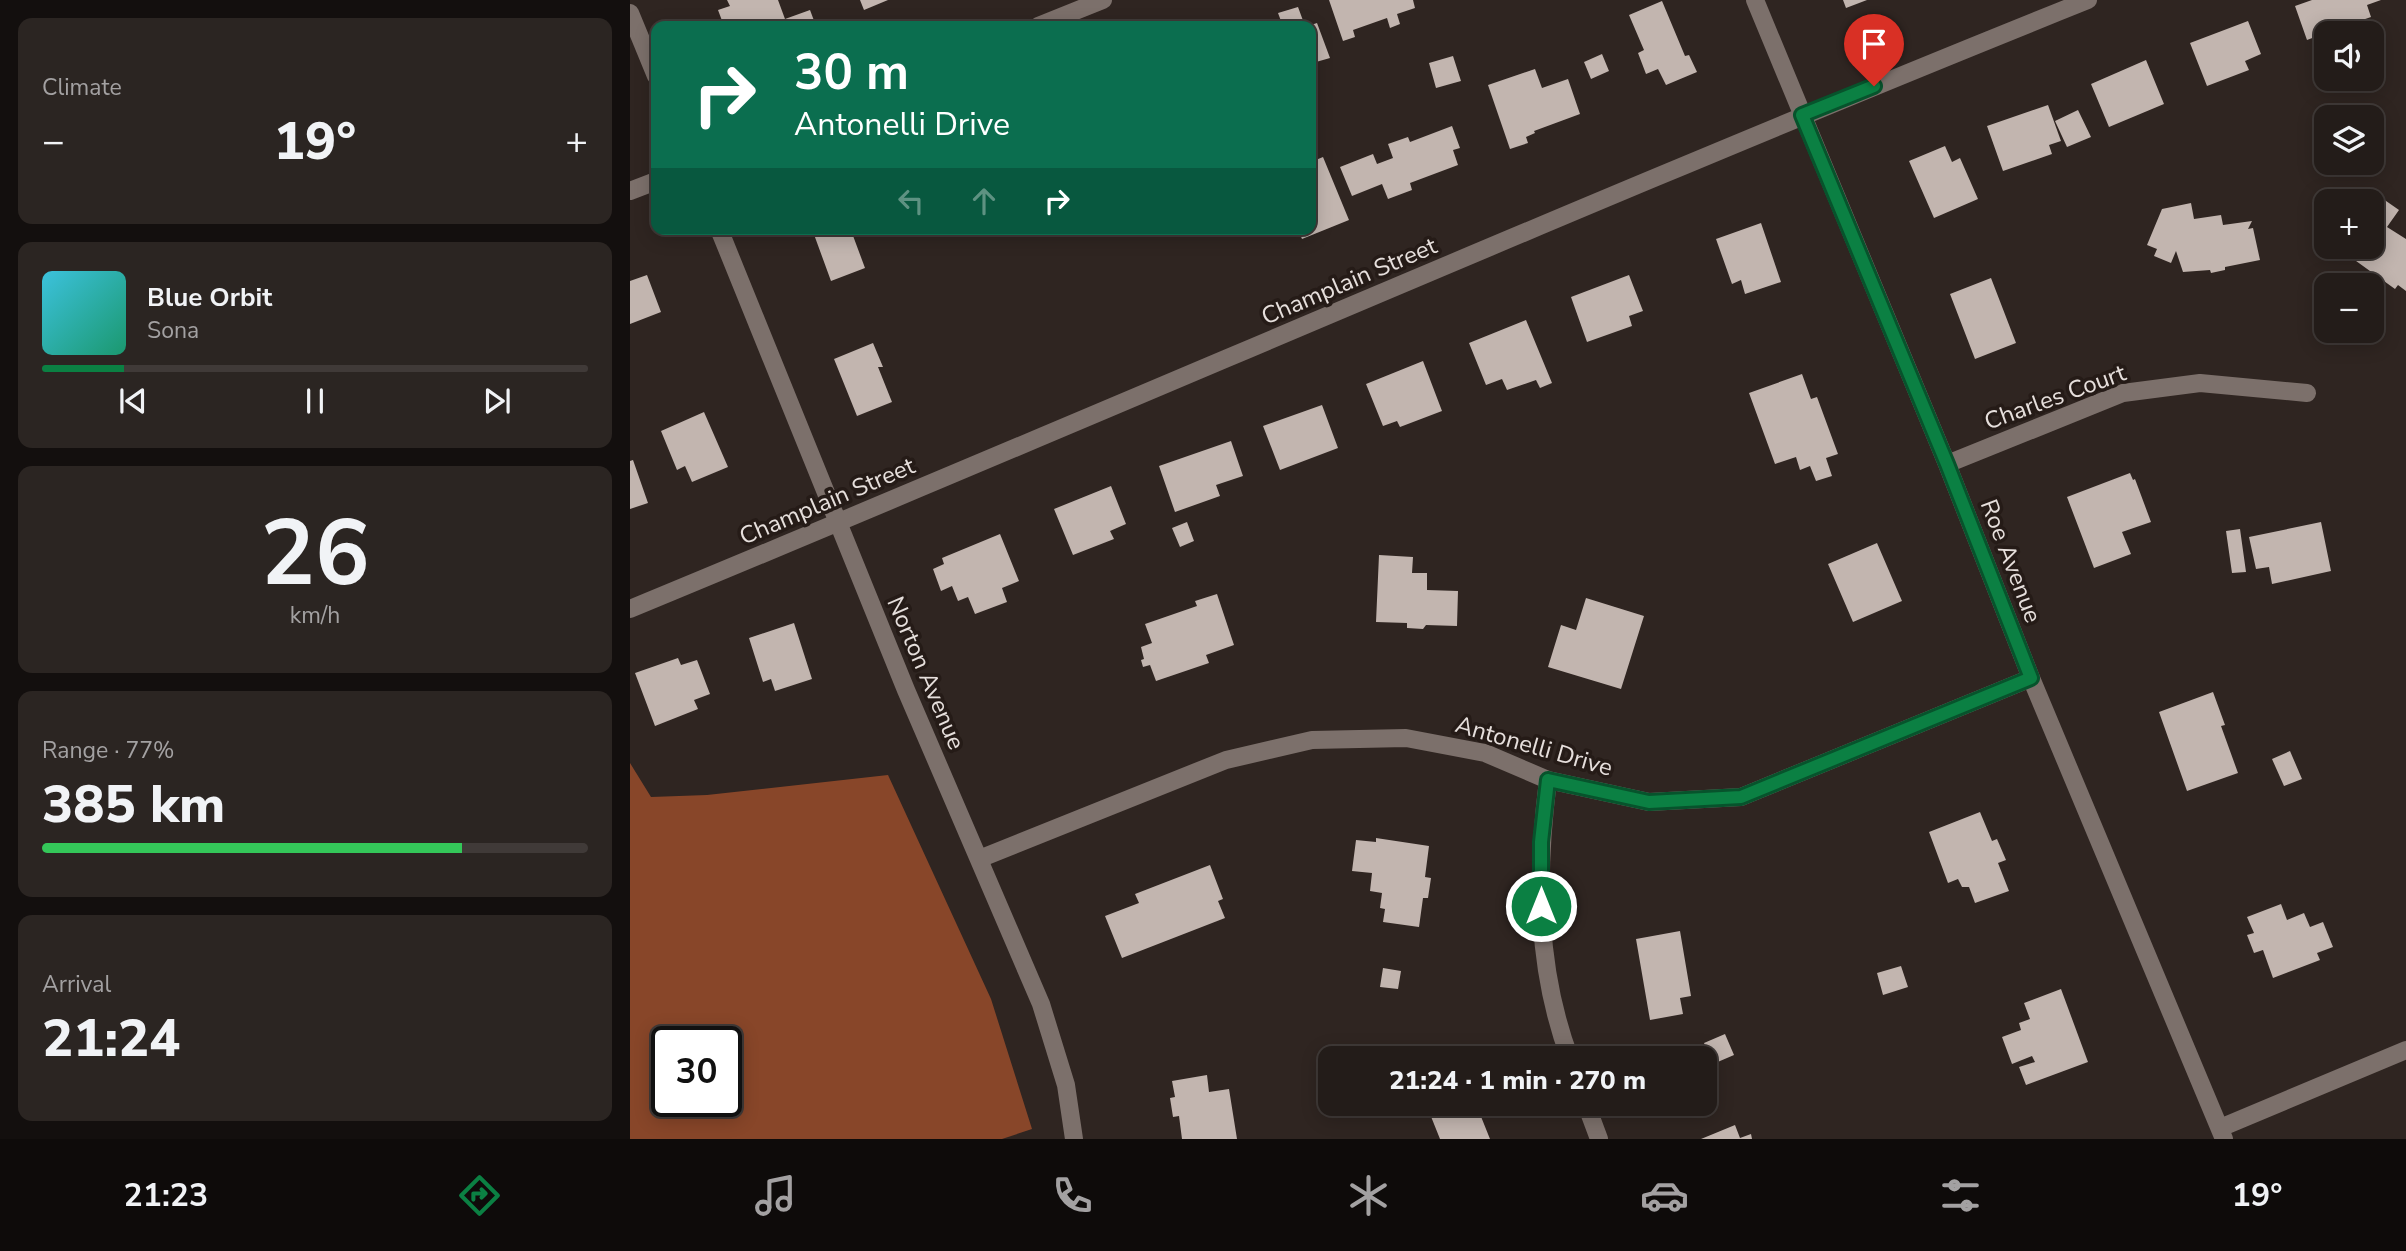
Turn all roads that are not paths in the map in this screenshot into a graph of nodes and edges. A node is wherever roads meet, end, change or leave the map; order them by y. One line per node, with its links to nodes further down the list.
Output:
1 (1103, 0): 5 (street)
2 (1755, 0): 7 (street, Roe Avenue)
3 (2088, 0): 7 (street, Champlain Street)
4 (630, 13): 6 (street)
5 (1050, 21)
6 (651, 64)
7 (1802, 115): 12 (street, Roe Avenue); 13 (street, Champlain Street)
8 (651, 182): 9 (street)
9 (630, 191)
10 (721, 235): 13 (street, Norton Avenue)
11 (2307, 393): 12 (street, Charles Court)
12 (1947, 464): 15 (street, Roe Avenue)
13 (837, 523): 14 (street, Champlain Street); 17 (street, Norton Avenue)
14 (630, 609)
15 (2031, 678): 16 (street, Antonelli Drive); 21 (street, Roe Avenue)
16 (1548, 780): 17 (street, Antonelli Drive); 18 (street)
17 (979, 859): 22 (street, Norton Avenue)
18 (1565, 1046)
19 (2406, 1050): 21 (street)
20 (1590, 1116): 23 (street)
21 (2222, 1133)
22 (1074, 1139)
23 (1599, 1139)

